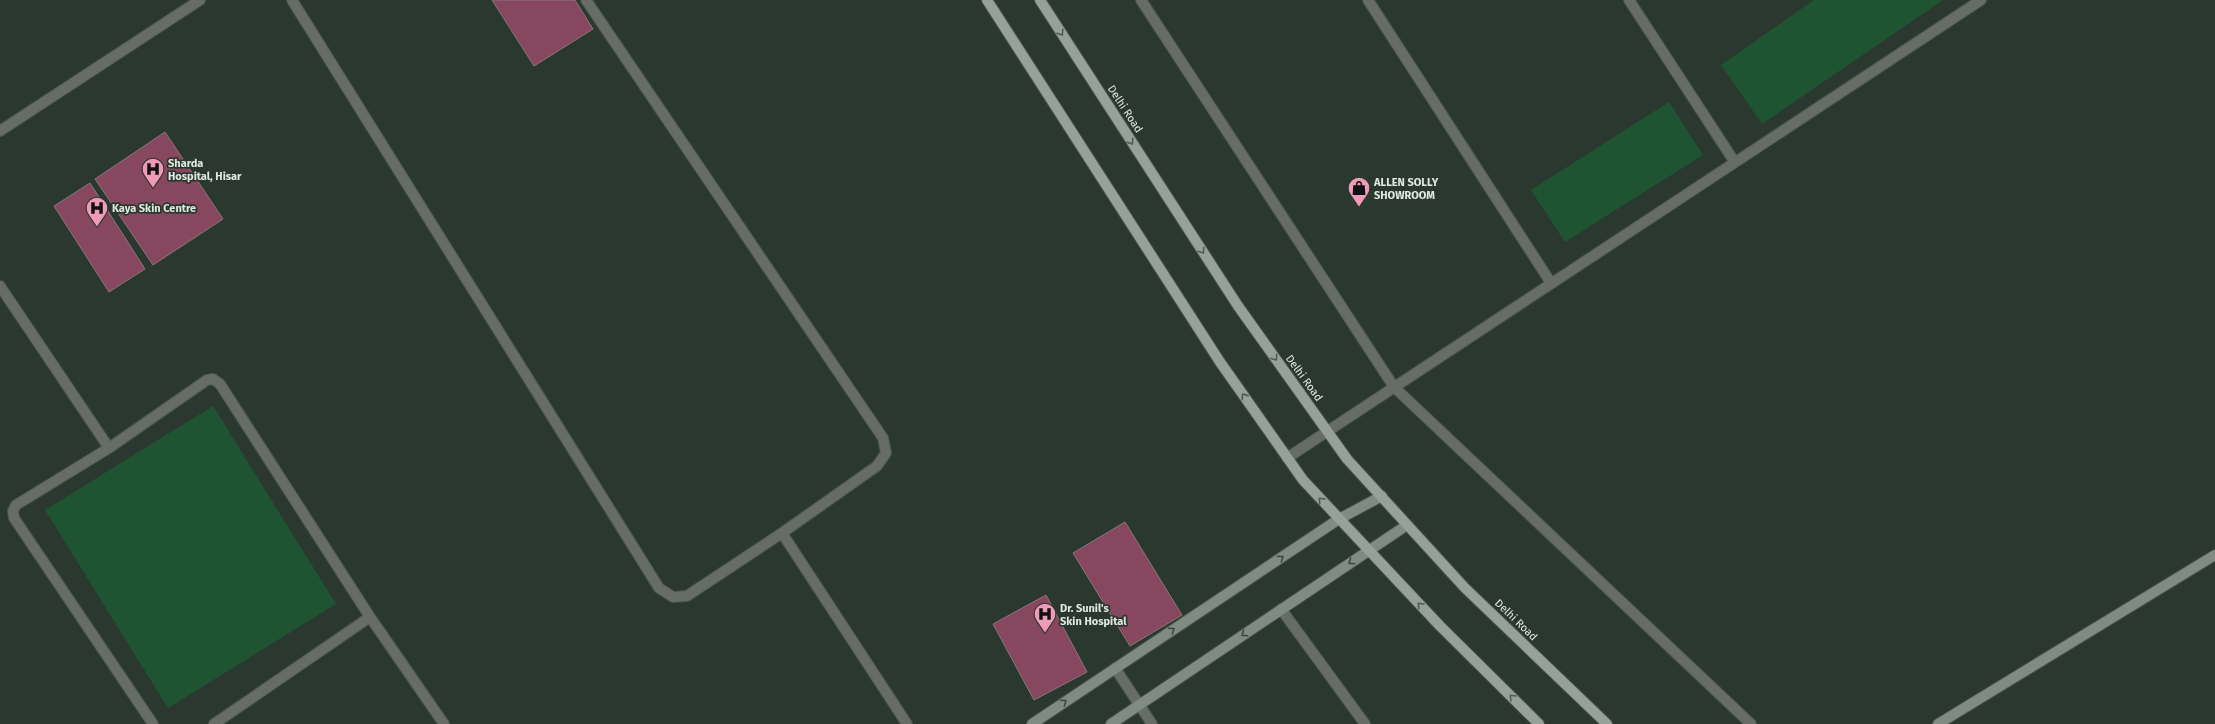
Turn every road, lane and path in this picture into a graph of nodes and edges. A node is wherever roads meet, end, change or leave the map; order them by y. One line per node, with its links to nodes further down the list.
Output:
1 (200, 0): 10 (street)
2 (292, 0): 21 (street)
3 (586, 0): 21 (street)
4 (987, 0): 17 (main road, one-way to 4)
5 (1040, 0): 15 (main road, Delhi Road, one-way to 15)
6 (1141, 0): 14 (street)
7 (1368, 0): 12 (street)
8 (1629, 0): 11 (street)
9 (1981, 0): 11 (street)
10 (0, 131)
11 (1734, 162): 12 (street)
12 (1551, 283): 14 (street)
13 (0, 286): 16 (street)
14 (1394, 387): 15 (street); 38 (street)
15 (1327, 431): 17 (street); 18 (main road, Delhi Road)
16 (109, 448): 25 (street); 28 (street)
17 (1287, 458): 19 (main road, one-way to 17)
18 (1382, 496): 19 (main road); 20 (main road, Delhi Road)
19 (1339, 519): 22 (main road); 26 (main road, one-way to 19)
20 (1407, 525): 22 (main road); 37 (main road, Delhi Road)
21 (782, 532): 31 (street)
22 (1368, 550): 24 (main road, one-way to 24); 36 (main road, one-way to 22)
23 (2215, 555): 39 (main road)
24 (1281, 609): 27 (main road, one-way to 27); 35 (street)
25 (370, 617): 29 (street); 30 (street)
26 (1115, 668): 27 (street); 32 (main road, one-way to 26)
27 (1139, 705): 33 (main road); 34 (street)
28 (152, 724)
29 (214, 724)
30 (444, 724)
31 (907, 724)
32 (1032, 724)
33 (1111, 724)
34 (1152, 724)
35 (1365, 724)
36 (1539, 724)
37 (1607, 724)
38 (1751, 724)
39 (1938, 724)

